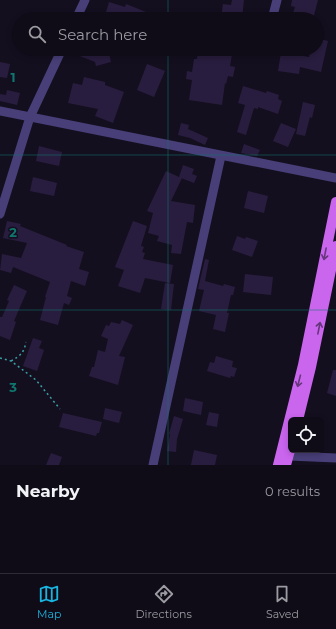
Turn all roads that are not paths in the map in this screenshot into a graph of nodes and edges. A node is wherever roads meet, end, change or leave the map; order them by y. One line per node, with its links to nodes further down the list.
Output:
1 (85, 0): 3 (street)
2 (277, 0): 4 (street)
3 (79, 12)
4 (274, 12)
5 (59, 56): 7 (street)
6 (0, 111): 7 (street)
7 (30, 117): 8 (street); 11 (street)
8 (221, 156): 9 (street); 16 (street)
9 (336, 178)
10 (336, 202): 17 (main road, one-way to 17)
11 (0, 214)
12 (336, 246): 13 (main road, one-way to 12)
13 (299, 417)
14 (289, 456): 15 (street)
15 (336, 458)
16 (154, 465)
17 (278, 465)

